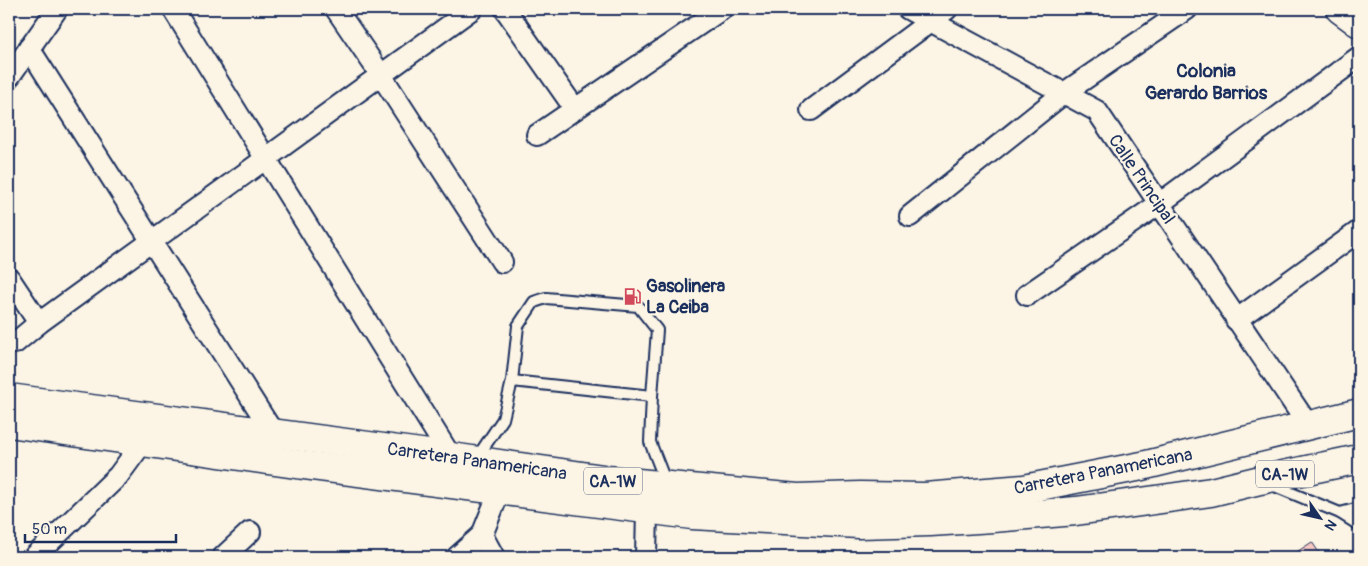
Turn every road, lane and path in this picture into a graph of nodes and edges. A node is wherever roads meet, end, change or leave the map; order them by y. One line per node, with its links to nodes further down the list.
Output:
1 (173, 9): 21 (street)
2 (336, 9): 15 (street)
3 (472, 9): 15 (street)
4 (505, 9): 18 (street)
5 (722, 9): 18 (street)
6 (908, 9): 11 (street, Calle Principal)
7 (947, 9): 11 (street)
8 (1187, 9): 17 (street)
9 (1340, 9): 12 (main road)
10 (48, 12): 13 (street)
11 (930, 21): 17 (street, Calle Principal); 19 (street)
12 (1359, 23)
13 (29, 48): 16 (street); 25 (street)
14 (1359, 57): 22 (street)
15 (382, 75): 21 (street); 26 (street)
16 (9, 77)
17 (1064, 93): 22 (street, Calle Principal); 23 (street)
18 (575, 109): 20 (street)
19 (811, 110)
20 (537, 135)
21 (266, 159): 25 (street); 40 (street)
22 (1159, 204): 28 (street); 29 (street, Calle Principal)
23 (910, 216)
24 (1359, 231): 29 (street)
25 (152, 241): 30 (street); 38 (street)
26 (502, 262)
27 (9, 278): 30 (street)
28 (1027, 295)
29 (1236, 320): 37 (street, Calle Principal)
30 (39, 323): 31 (street)
31 (15, 343)
32 (512, 381): 33 (lane); 33 (lane); 40 (lane)
33 (652, 396): 43 (lane)
34 (9, 398): 38 (main road, Carretera Panamericana / CA-1W)
35 (1359, 413): 37 (main road, Carretera Panamericana / CA-1W)
36 (9, 423): 39 (main road, Carretera Panamericana / CA-1W)
37 (1308, 425): 43 (main road, Carretera Panamericana / CA-1W)
38 (274, 434): 40 (main road, Carretera Panamericana / CA-1W)
39 (143, 442): 44 (main road, Carretera Panamericana / CA-1W); 51 (street)
40 (463, 458): 43 (main road, Carretera Panamericana / CA-1W)
41 (1359, 459): 42 (main road, Carretera Panamericana / CA-1W)
42 (1260, 480): 46 (main road, Carretera Panamericana / CA-1W); 47 (lane)
43 (668, 486)
44 (500, 490): 46 (main road, Carretera Panamericana / CA-1W); 50 (street)
45 (1359, 508): 47 (lane)
46 (647, 509): 55 (street)
47 (1340, 513): 48 (lane)
48 (1359, 525)
49 (250, 532): 52 (street)
50 (482, 535): 53 (street); 54 (street)
51 (34, 557)
52 (223, 557)
53 (457, 557)
54 (494, 557)
55 (646, 557)

